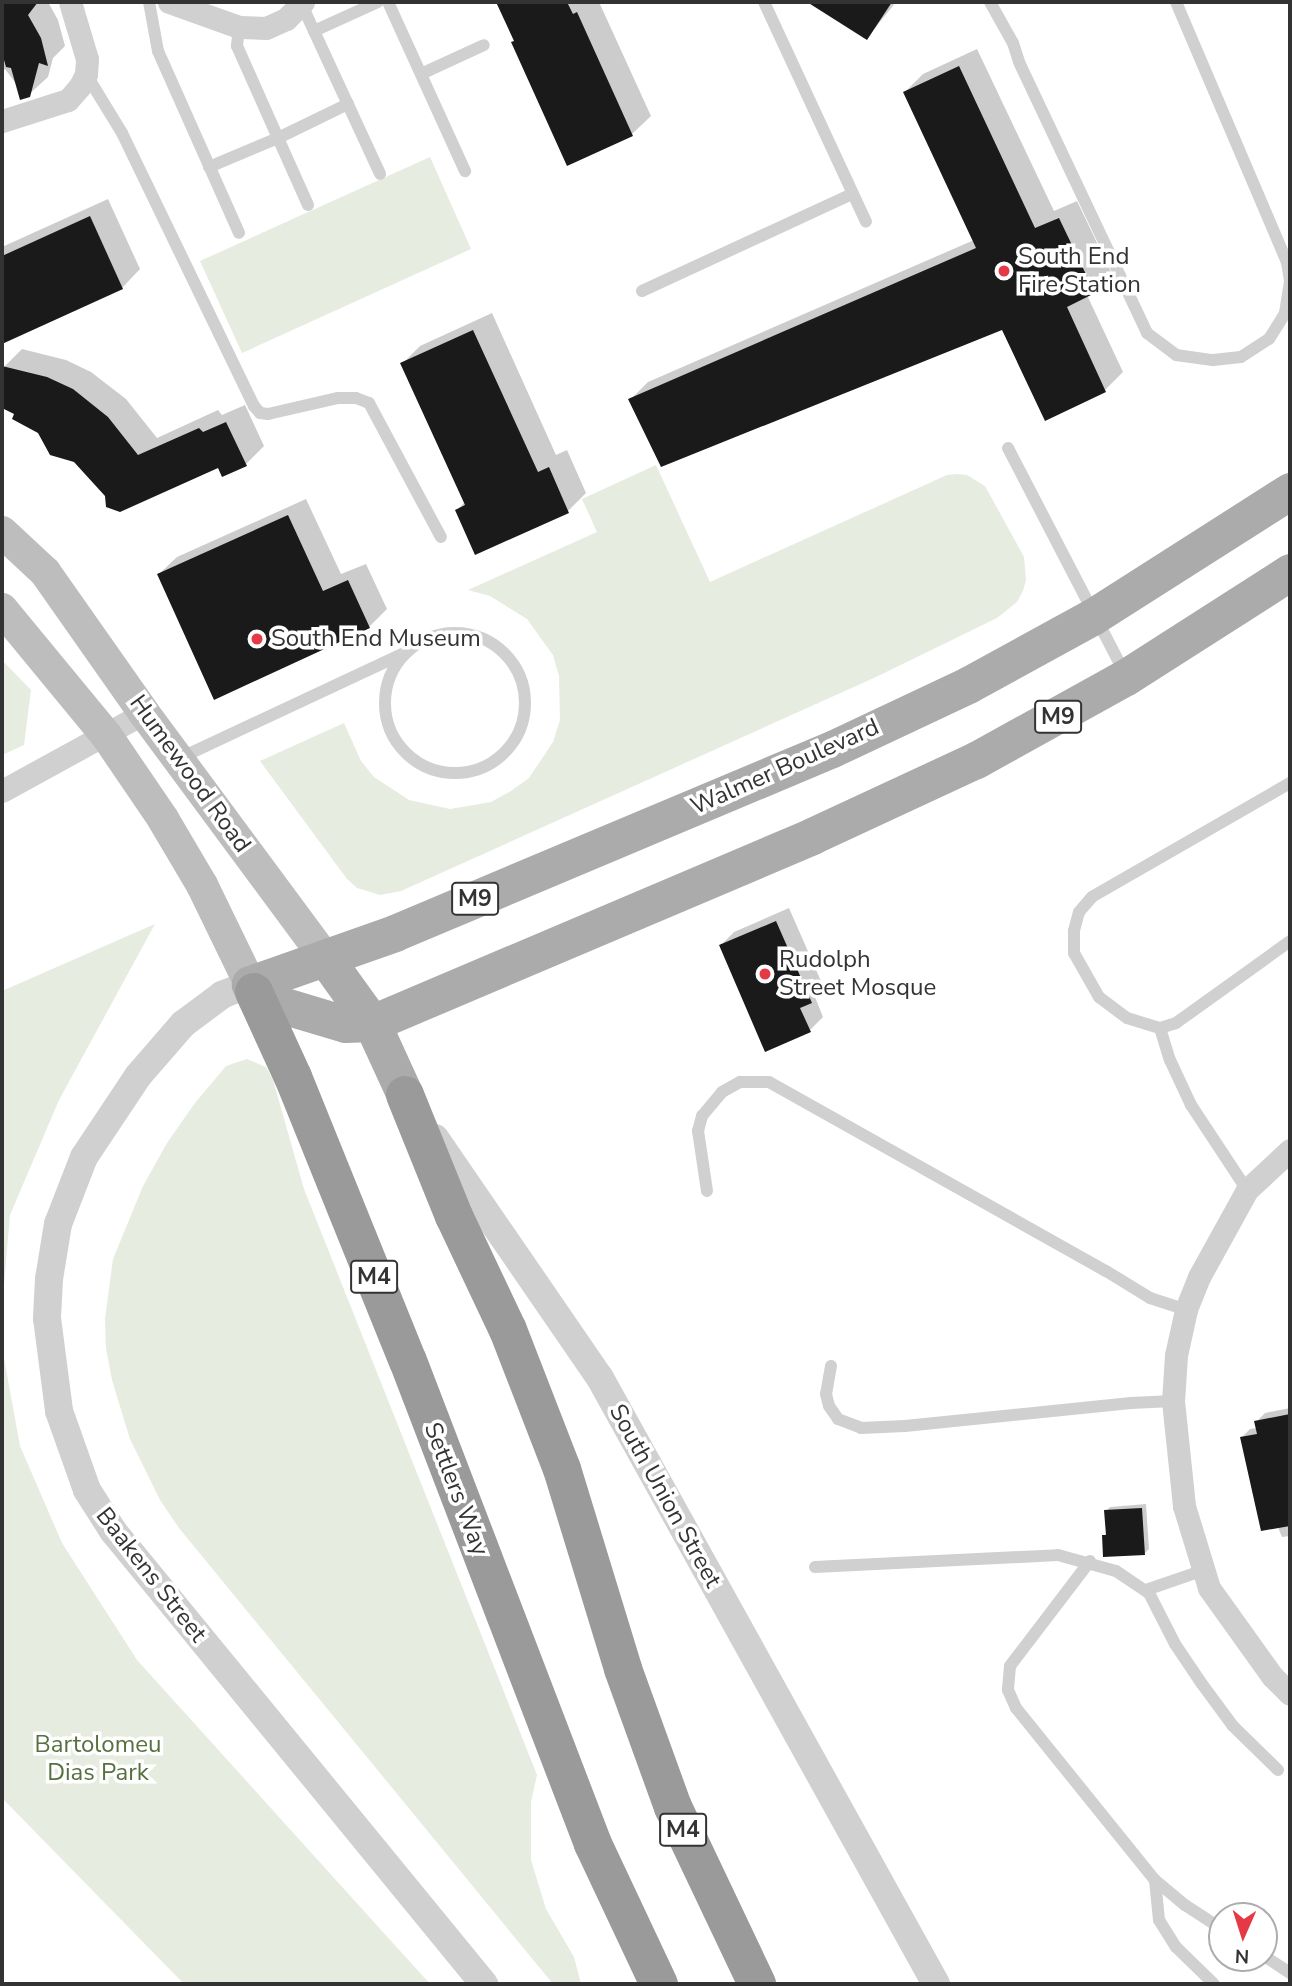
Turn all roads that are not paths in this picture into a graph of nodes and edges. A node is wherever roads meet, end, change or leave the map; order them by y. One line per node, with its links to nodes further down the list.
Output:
1 (70, 2): 13 (street)
2 (149, 2): 18 (lane)
3 (169, 2): 10 (street)
4 (378, 2): 11 (lane)
5 (388, 2): 14 (lane)
6 (764, 2): 21 (lane)
7 (990, 2): 25 (lane)
8 (1176, 2): 25 (lane)
9 (297, 9): 10 (street); 11 (lane)
10 (239, 27): 17 (lane)
11 (314, 31): 15 (lane)
12 (484, 45): 14 (lane)
13 (86, 74): 16 (street); 30 (lane)
14 (421, 74): 19 (lane)
15 (348, 104): 17 (lane); 20 (lane)
16 (2, 121)
17 (278, 138): 18 (lane); 22 (lane)
18 (209, 167): 24 (lane)
19 (465, 170)
20 (380, 174)
21 (852, 194): 23 (lane); 26 (lane)
22 (308, 205)
23 (866, 222)
24 (239, 233)
25 (1290, 282)
26 (642, 291)
27 (1008, 448): 33 (lane)
28 (1290, 491): 33 (main road, Walmer Boulevard / M9)
29 (2, 532): 36 (main road, Humewood Road)
30 (442, 537)
31 (1290, 572): 35 (main road, M9)
32 (2, 609): 37 (main road, Humewood Road / M4)
33 (1092, 617): 35 (lane); 42 (main road, Walmer Boulevard / M9)
34 (404, 653): 34 (lane); 38 (lane)
35 (1126, 677): 44 (main road, M9)
36 (144, 713): 37 (street); 38 (main road, Humewood Road)
37 (106, 735): 40 (street); 43 (main road, Humewood Road / M4)
38 (178, 759): 42 (main road, Humewood Road)
39 (1290, 783): 45 (lane)
40 (2, 791)
41 (1290, 941): 45 (lane)
42 (326, 959): 43 (main road, Walmer Boulevard / M9); 44 (main road, Humewood Road)
43 (252, 988): 44 (main road, M9); 61 (street, Baakens Street); 62 (highway, Settlers Way / M4)
44 (372, 1023): 46 (main road, South Union Street)
45 (1160, 1028): 48 (lane)
46 (405, 1096): 63 (highway, M4); 64 (street, South Union Street)
47 (1290, 1150): 48 (street)
48 (1247, 1190): 50 (street)
49 (707, 1191): 50 (lane)
50 (1186, 1310): 52 (street)
51 (831, 1366): 52 (lane)
52 (1173, 1401): 55 (street)
53 (1090, 1561): 54 (lane); 56 (lane); 59 (lane)
54 (815, 1567)
55 (1204, 1570): 56 (lane); 57 (street)
56 (1146, 1590): 58 (lane)
57 (1290, 1694)
58 (1278, 1770)
59 (1155, 1880): 60 (lane); 65 (lane)
60 (1208, 1920)
61 (484, 1984)
62 (659, 1984)
63 (757, 1984)
64 (936, 1984)
65 (1214, 1984)

